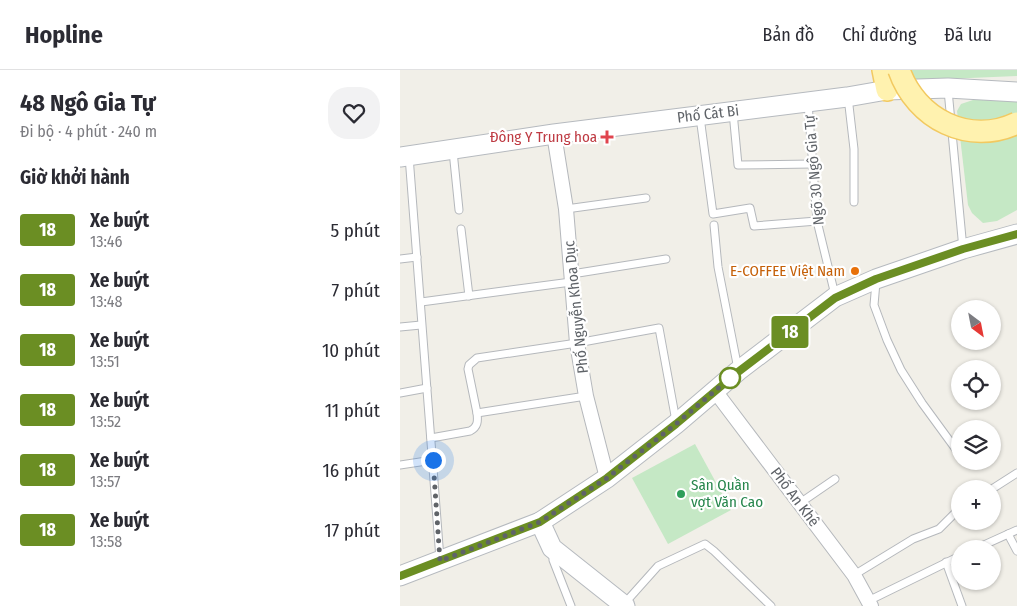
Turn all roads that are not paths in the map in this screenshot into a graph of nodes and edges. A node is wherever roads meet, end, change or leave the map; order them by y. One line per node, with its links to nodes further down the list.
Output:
1 (899, 70): 9 (main road, bridge)
2 (885, 80): 3 (street, Phố Cát Bi); 5 (street, Phố Cát Bi)
3 (948, 88): 4 (street, Phố Cát Bi); 22 (lane)
4 (1017, 92)
5 (848, 97): 6 (street, Phố Cát Bi); 15 (lane)
6 (807, 101): 7 (street, Phố Cát Bi); 13 (lane, Ngõ 30 Ngô Gia Tự)
7 (733, 111): 8 (street, Phố Cát Bi); 13 (lane)
8 (699, 115): 10 (street, Phố Cát Bi); 18 (lane)
9 (1017, 123)
10 (554, 134): 11 (street, Phố Cát Bi); 16 (street, Phố Nguyễn Khoa Dục)
11 (453, 149): 12 (street, Phố Cát Bi); 17 (lane)
12 (405, 157): 23 (lane)
13 (813, 164): 18 (lane, Ngõ 30 Ngô Gia Tự)
14 (646, 198): 16 (lane)
15 (854, 202)
16 (566, 209): 26 (street, Phố Nguyễn Khoa Dục)
17 (459, 210)
18 (817, 221): 29 (lane, Ngõ 30 Ngô Gia Tự)
19 (714, 225): 34 (lane)
20 (461, 229): 28 (lane)
21 (1017, 234): 22 (street)
22 (963, 249): 27 (street)
23 (417, 257): 24 (lane); 30 (lane)
24 (400, 259)
25 (666, 259): 26 (lane)
26 (572, 278): 28 (lane); 33 (street, Phố Nguyễn Khoa Dục)
27 (876, 279): 29 (street); 42 (lane)
28 (469, 296): 30 (lane)
29 (835, 298): 34 (street)
30 (421, 302): 31 (lane)
31 (421, 325): 32 (lane); 35 (lane)
32 (400, 327)
33 (577, 343): 38 (street, Phố Nguyễn Khoa Dục); 39 (lane); 40 (lane)
34 (738, 372): 36 (street)
35 (427, 388): 37 (lane); 41 (lane)
36 (715, 391): 40 (street); 49 (street, Phố An Khê)
37 (400, 393)
38 (586, 396): 39 (lane); 46 (street, Phố Nguyễn Khoa Dục)
39 (477, 413): 41 (lane)
40 (676, 424): 46 (street)
41 (431, 438): 43 (lane)
42 (951, 443)
43 (433, 460): 44 (lane); 58 (lane)
44 (400, 465)
45 (1017, 473): 48 (lane)
46 (607, 478): 51 (street)
47 (835, 479): 49 (lane)
48 (1001, 483)
49 (800, 503): 60 (street, Phố An Khê)
50 (951, 517): 60 (lane)
51 (540, 522): 55 (street); 58 (street)
52 (1017, 530): 53 (lane)
53 (1008, 534): 54 (lane); 56 (lane)
54 (995, 540)
55 (552, 548): 63 (street); 64 (lane)
56 (1017, 551)
57 (951, 560): 59 (lane)
58 (440, 561): 61 (street)
59 (946, 562): 62 (lane); 66 (lane)
60 (854, 575): 62 (street, Phố An Khê)
61 (400, 576)
62 (870, 604)
63 (624, 605): 65 (lane)
64 (572, 606)
65 (771, 606)
66 (962, 606)

